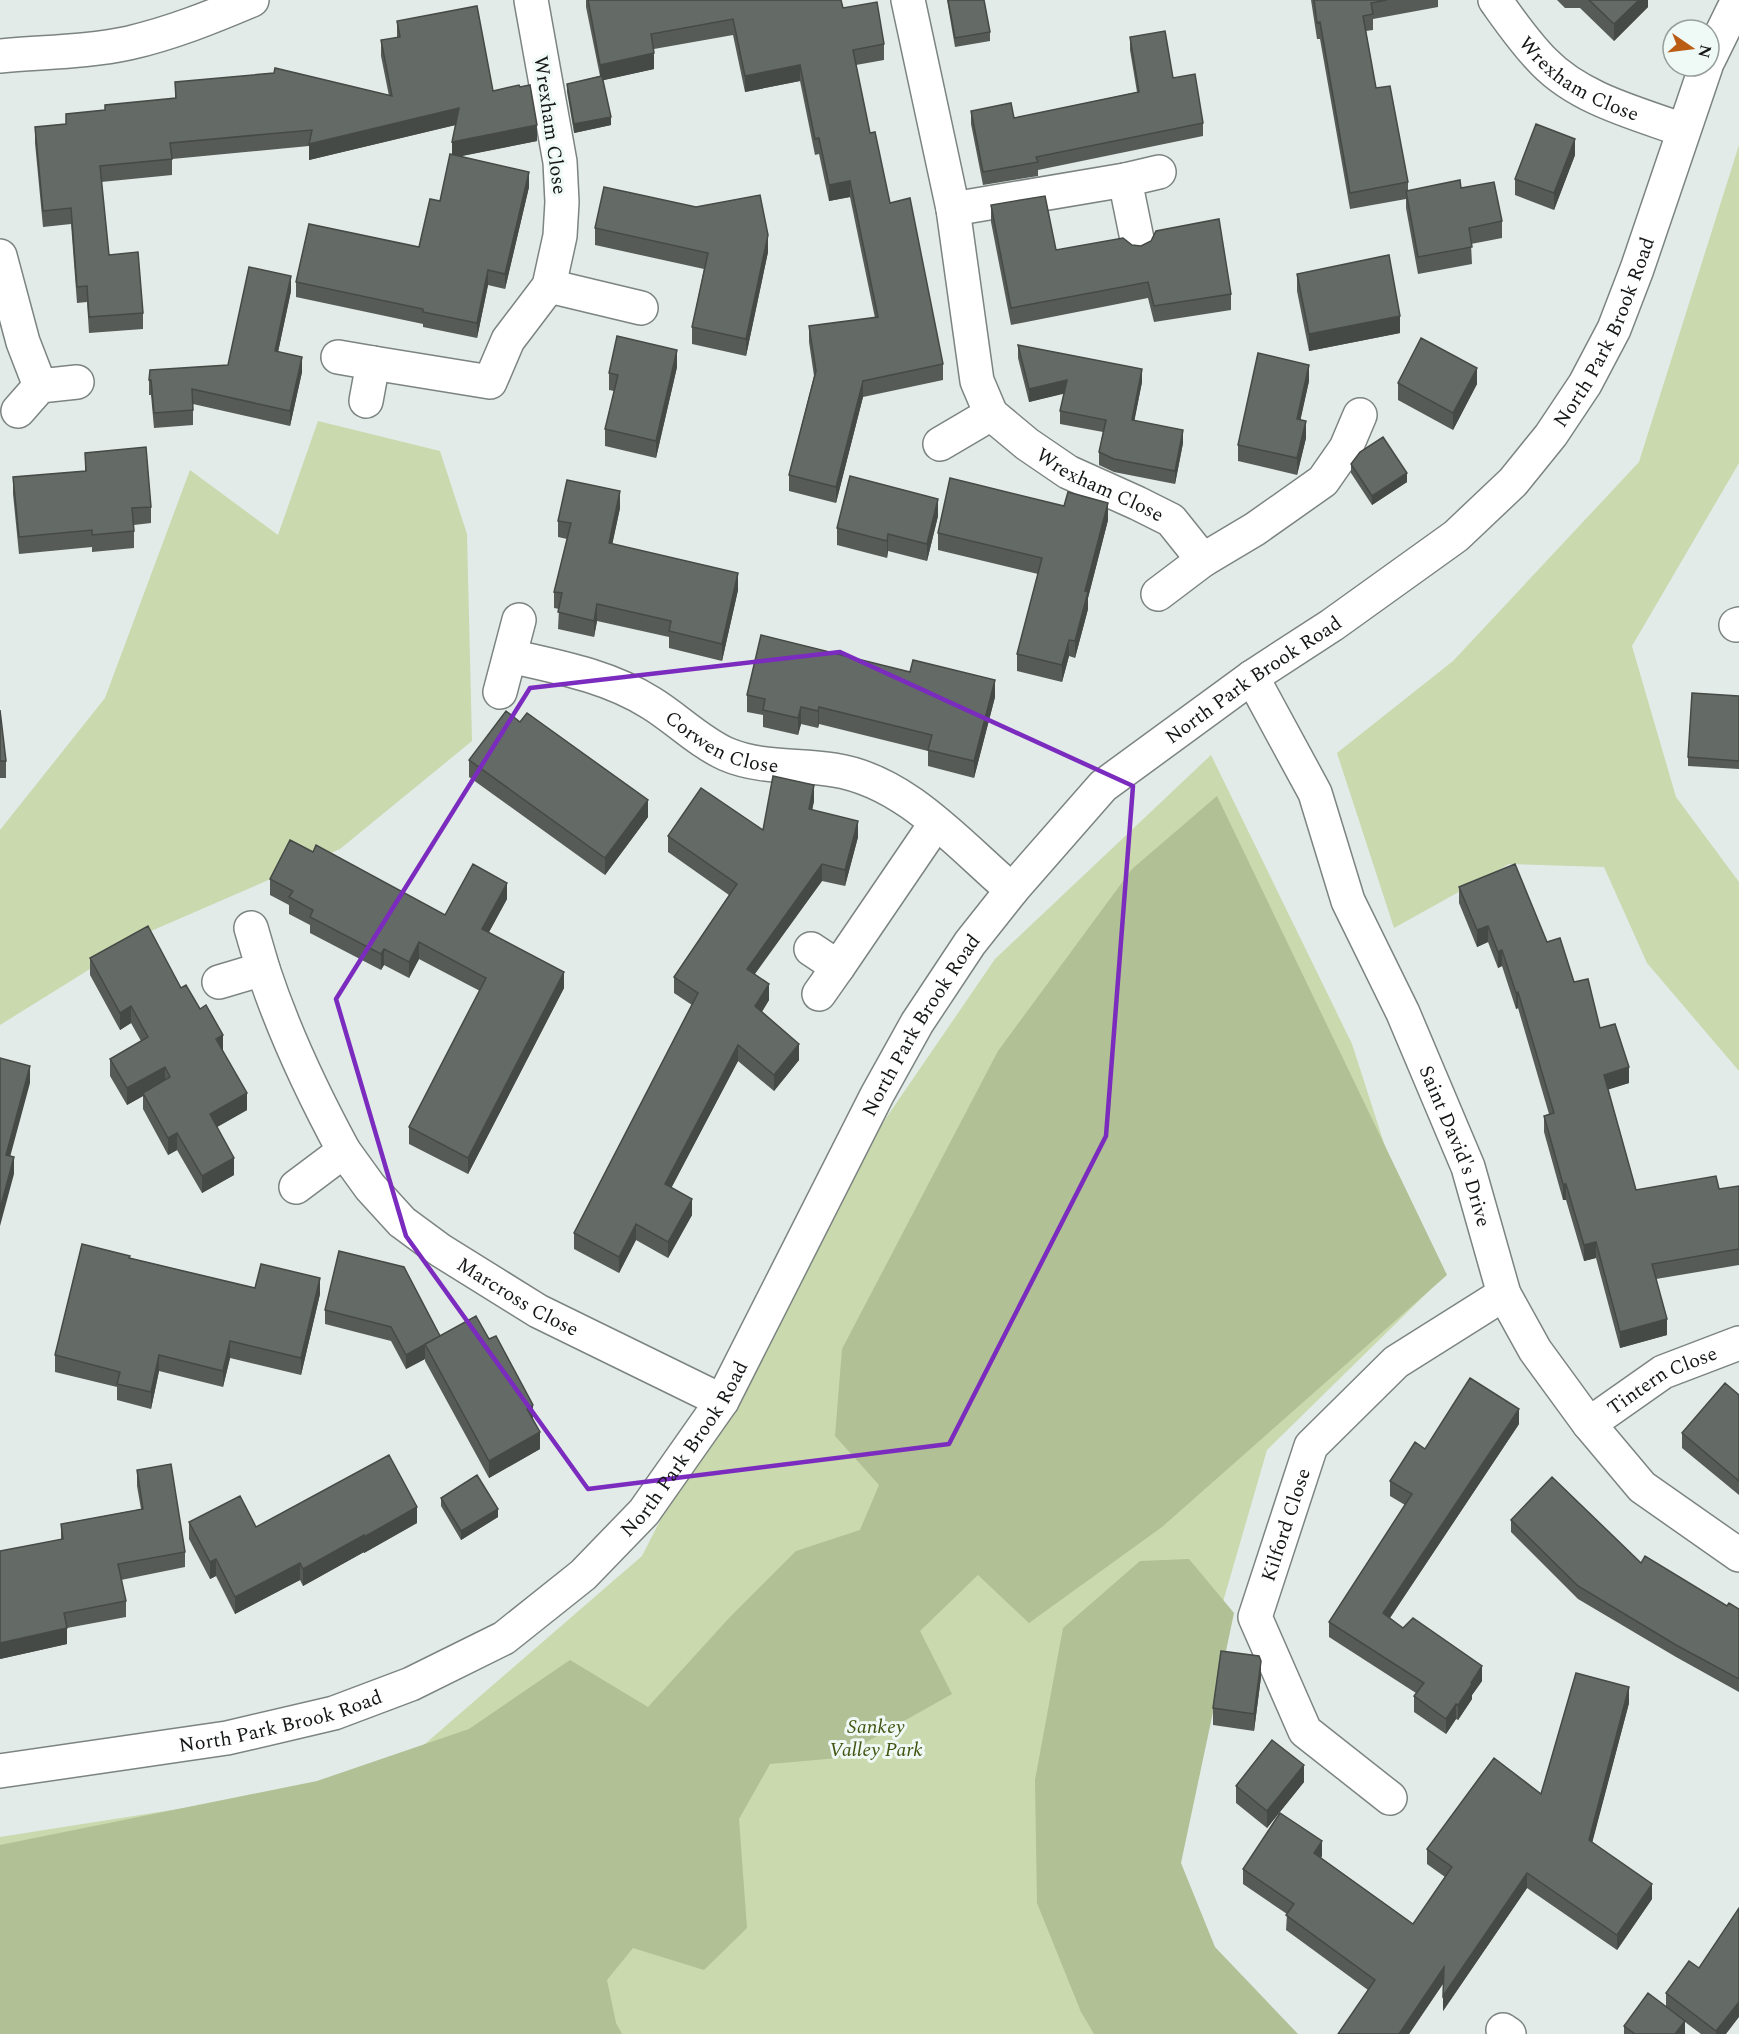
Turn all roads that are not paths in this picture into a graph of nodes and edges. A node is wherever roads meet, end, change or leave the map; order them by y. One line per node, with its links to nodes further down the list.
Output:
1 (531, 0): 15 (street, Wrexham Close)
2 (908, 0): 12 (street, Wrexham Close)
3 (1496, 0): 9 (street, Wrexham Close)
4 (1738, 0): 6 (street)
5 (245, 3): 7 (street)
6 (1721, 35)
7 (0, 56)
8 (1702, 78): 9 (street, North Park Brook Road)
9 (1683, 130): 30 (street, North Park Brook Road)
10 (1159, 172): 11 (street)
11 (1125, 180): 12 (street); 13 (street)
12 (953, 209): 23 (street, Wrexham Close)
13 (1138, 244)
14 (0, 256): 20 (street)
15 (549, 286): 16 (street); 18 (street, Wrexham Close)
16 (641, 308)
17 (338, 357): 18 (street, Wrexham Close)
18 (373, 363): 21 (street)
19 (78, 382): 20 (street)
20 (40, 386): 22 (street)
21 (366, 401)
22 (18, 411)
23 (991, 414): 25 (street); 26 (street, Wrexham Close)
24 (1360, 415): 26 (street)
25 (939, 444)
26 (1203, 560): 27 (street)
27 (1158, 594)
28 (519, 620): 29 (street)
29 (510, 656): 31 (street); 32 (street, Corwen Close)
30 (1252, 677): 33 (street, North Park Brook Road); 40 (street, Saint David's Drive)
31 (500, 692)
32 (936, 823): 33 (street, Corwen Close); 37 (street)
33 (1012, 890): 42 (street, North Park Brook Road)
34 (251, 928): 35 (street, Marcross Close)
35 (263, 969): 36 (street); 38 (street, Marcross Close)
36 (219, 982)
37 (819, 994)
38 (344, 1151): 39 (street); 42 (street, Marcross Close)
39 (296, 1187)
40 (1504, 1293): 43 (street, Saint David's Drive); 46 (street, Kilford Close)
41 (1739, 1343): 43 (street, Tintern Close)
42 (722, 1401): 45 (street, North Park Brook Road)
43 (1589, 1424): 44 (street, Saint David's Drive)
44 (1739, 1555)
45 (0, 1771)
46 (1390, 1798)

